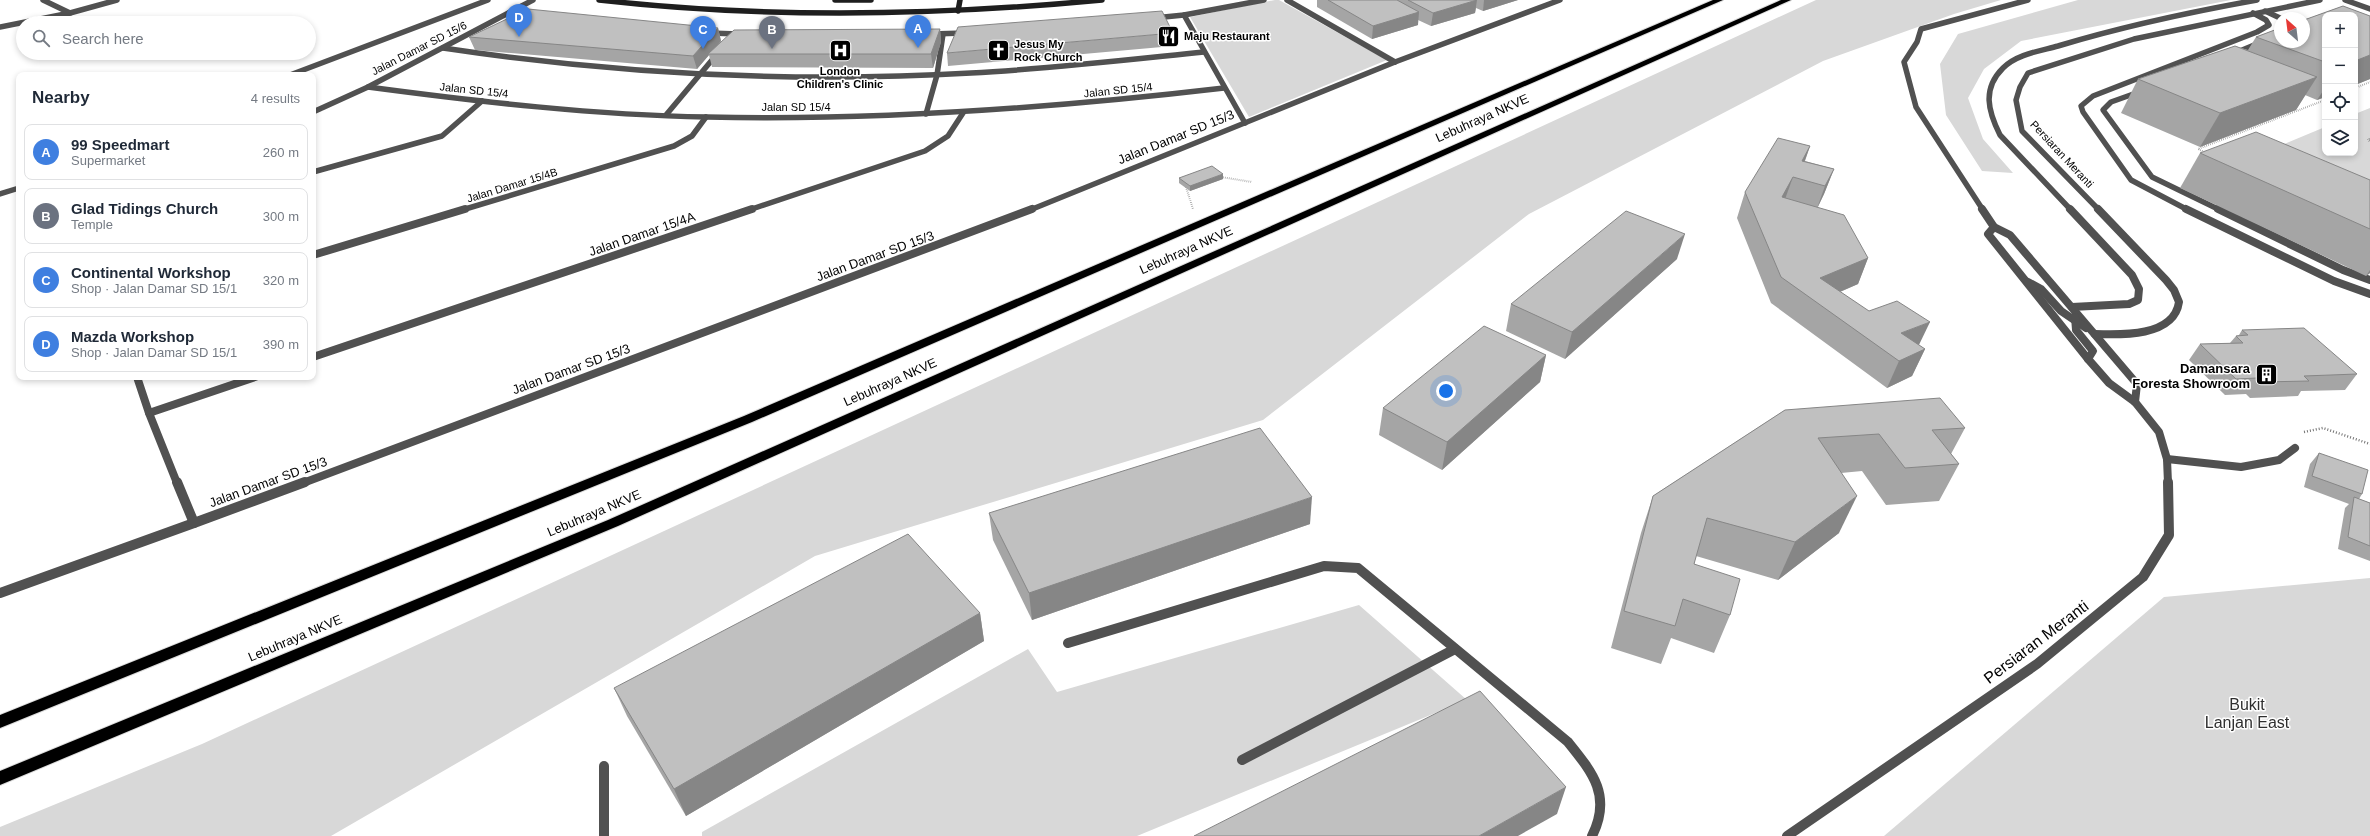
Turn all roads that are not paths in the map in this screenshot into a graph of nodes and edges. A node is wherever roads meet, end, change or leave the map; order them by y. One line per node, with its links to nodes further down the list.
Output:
1 (43, 0): 28 (street)
2 (96, 0): 21 (street)
3 (118, 0): 21 (street)
4 (488, 0): 53 (street)
5 (533, 0): 29 (street, Jalan Damar SD 15/6)
6 (599, 0): 26 (main road)
7 (835, 0): 8 (main road)
8 (871, 0)
9 (960, 0): 26 (main road)
10 (1102, 0): 26 (main road)
11 (1264, 0): 31 (street)
12 (1287, 0): 51 (street)
13 (1560, 0): 51 (street, Jalan Damar SD 15/3)
14 (1719, 0): 91 (highway, Lebuhraya NKVE)
15 (1787, 0): 94 (highway, Lebuhraya NKVE)
16 (2028, 0): 71 (street)
17 (2257, 0): 20 (street)
18 (2320, 0): 27 (street, Persiaran Meranti)
19 (2345, 0): 24 (street)
20 (2246, 2): 22 (street); 27 (street)
21 (105, 4): 28 (street)
22 (2233, 4): 30 (street); 76 (street)
23 (2370, 5): 24 (street)
24 (2363, 7): 25 (street)
25 (2370, 9)
26 (958, 11)
27 (2265, 11): 30 (street, Persiaran Meranti); 32 (street)
28 (70, 13): 33 (street)
29 (509, 13): 34 (street); 46 (street, Jalan Damar SD 15/6)
30 (2253, 14): 50 (street); 78 (street, Persiaran Meranti)
31 (1184, 15): 35 (street); 48 (street)
32 (2274, 15)
33 (54, 16)
34 (532, 16)
35 (1146, 19)
36 (16, 23): 37 (street)
37 (0, 26)
38 (973, 32): 43 (street)
39 (701, 33): 40 (street)
40 (735, 34): 41 (street); 44 (street)
41 (743, 34)
42 (928, 34): 43 (street)
43 (943, 34): 55 (street)
44 (730, 40)
45 (2264, 41): 49 (street)
46 (443, 48): 54 (street); 56 (street, Jalan Damar SD 15/6)
47 (720, 51): 54 (street)
48 (1204, 52): 55 (street); 57 (street)
49 (2229, 56)
50 (2184, 61): 52 (street); 70 (street)
51 (1395, 62): 65 (street, Jalan Damar SD 15/3)
52 (2195, 66)
53 (298, 72)
54 (700, 74): 55 (street); 63 (street)
55 (937, 75): 62 (street)
56 (368, 87): 59 (street, Jalan SD 15/4); 60 (street, Jalan Damar SD 15/6)
57 (1224, 88): 61 (street, Jalan SD 15/4); 65 (street)
58 (2148, 88): 69 (street)
59 (482, 101): 63 (street, Jalan SD 15/4); 66 (street)
60 (316, 111)
61 (963, 113): 62 (street, Jalan SD 15/4); 79 (street, Jalan Damar 15/4A)
62 (926, 114): 64 (street, Jalan SD 15/4)
63 (666, 115): 64 (street, Jalan SD 15/4)
64 (706, 117): 72 (street, Jalan Damar 15/4B)
65 (1245, 123): 87 (street, Jalan Damar SD 15/3)
66 (316, 171)
67 (16, 189): 68 (street)
68 (0, 194)
69 (2219, 211): 70 (street); 74 (street)
70 (2208, 220): 75 (street)
71 (1994, 227): 73 (street, Persiaran Meranti); 76 (street)
72 (316, 254)
73 (2023, 280): 77 (street); 80 (street, Persiaran Meranti)
74 (2370, 280)
75 (2370, 294)
76 (2072, 307): 77 (street); 78 (street)
77 (2075, 321): 78 (street); 80 (street)
78 (2095, 334): 83 (street)
79 (316, 356)
80 (2088, 359): 83 (street, Persiaran Meranti)
81 (138, 380): 84 (street)
82 (246, 380): 84 (street)
83 (2135, 402): 86 (street, Persiaran Meranti)
84 (149, 413): 87 (street)
85 (2295, 448): 86 (street)
86 (2167, 458): 97 (street, Persiaran Meranti)
87 (194, 524): 88 (street, Jalan Damar SD 15/3)
88 (0, 593)
89 (1068, 643): 90 (street)
90 (1455, 649): 92 (street); 96 (street)
91 (0, 722)
92 (1242, 760)
93 (604, 766): 95 (street)
94 (0, 778)
95 (604, 836)
96 (1592, 836)
97 (1787, 836)

